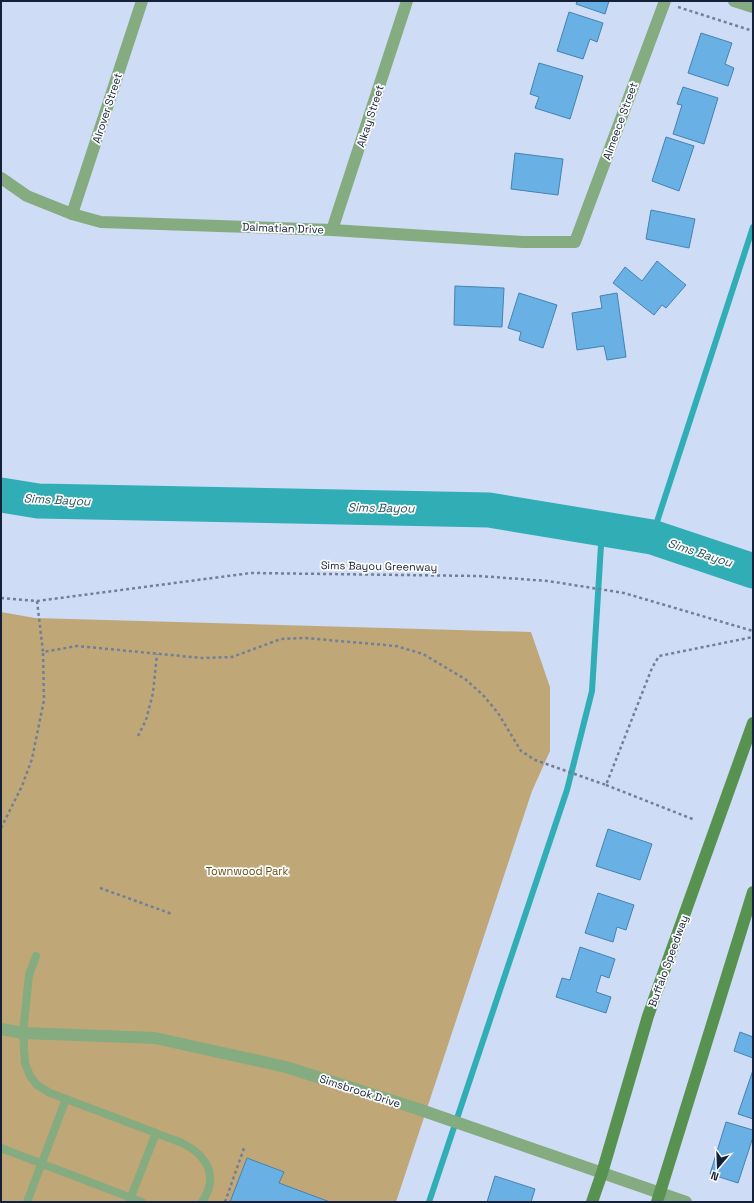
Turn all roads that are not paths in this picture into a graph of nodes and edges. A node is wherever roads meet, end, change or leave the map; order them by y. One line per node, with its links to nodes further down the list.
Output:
1 (142, 1): 7 (street, Alrover Street)
2 (407, 1): 8 (street, Alkay Street)
3 (734, 1): 5 (street)
4 (664, 2): 9 (street, Almeece Street)
5 (753, 7)
6 (1, 178): 7 (street, Dalmatian Drive)
7 (72, 214): 8 (street, Dalmatian Drive)
8 (332, 230): 9 (street, Dalmatian Drive)
9 (575, 242)
10 (753, 723): 19 (main road, Buffalo Speedway)
11 (753, 892): 20 (main road)
12 (36, 956): 14 (lane)
13 (1, 1030): 14 (street, Simsbrook Drive)
14 (23, 1033): 15 (lane); 19 (street, Simsbrook Drive)
15 (66, 1099): 16 (lane); 18 (lane)
16 (156, 1133): 21 (lane); 24 (lane)
17 (1, 1148): 18 (lane)
18 (42, 1164): 21 (lane); 22 (lane)
19 (602, 1173): 20 (street, Simsbrook Drive); 25 (main road, Buffalo Speedway)
20 (658, 1198): 26 (street, Simsbrook Drive)
21 (130, 1200): 23 (lane)
22 (27, 1202)
23 (142, 1202)
24 (202, 1202)
25 (592, 1202)
26 (686, 1202)

